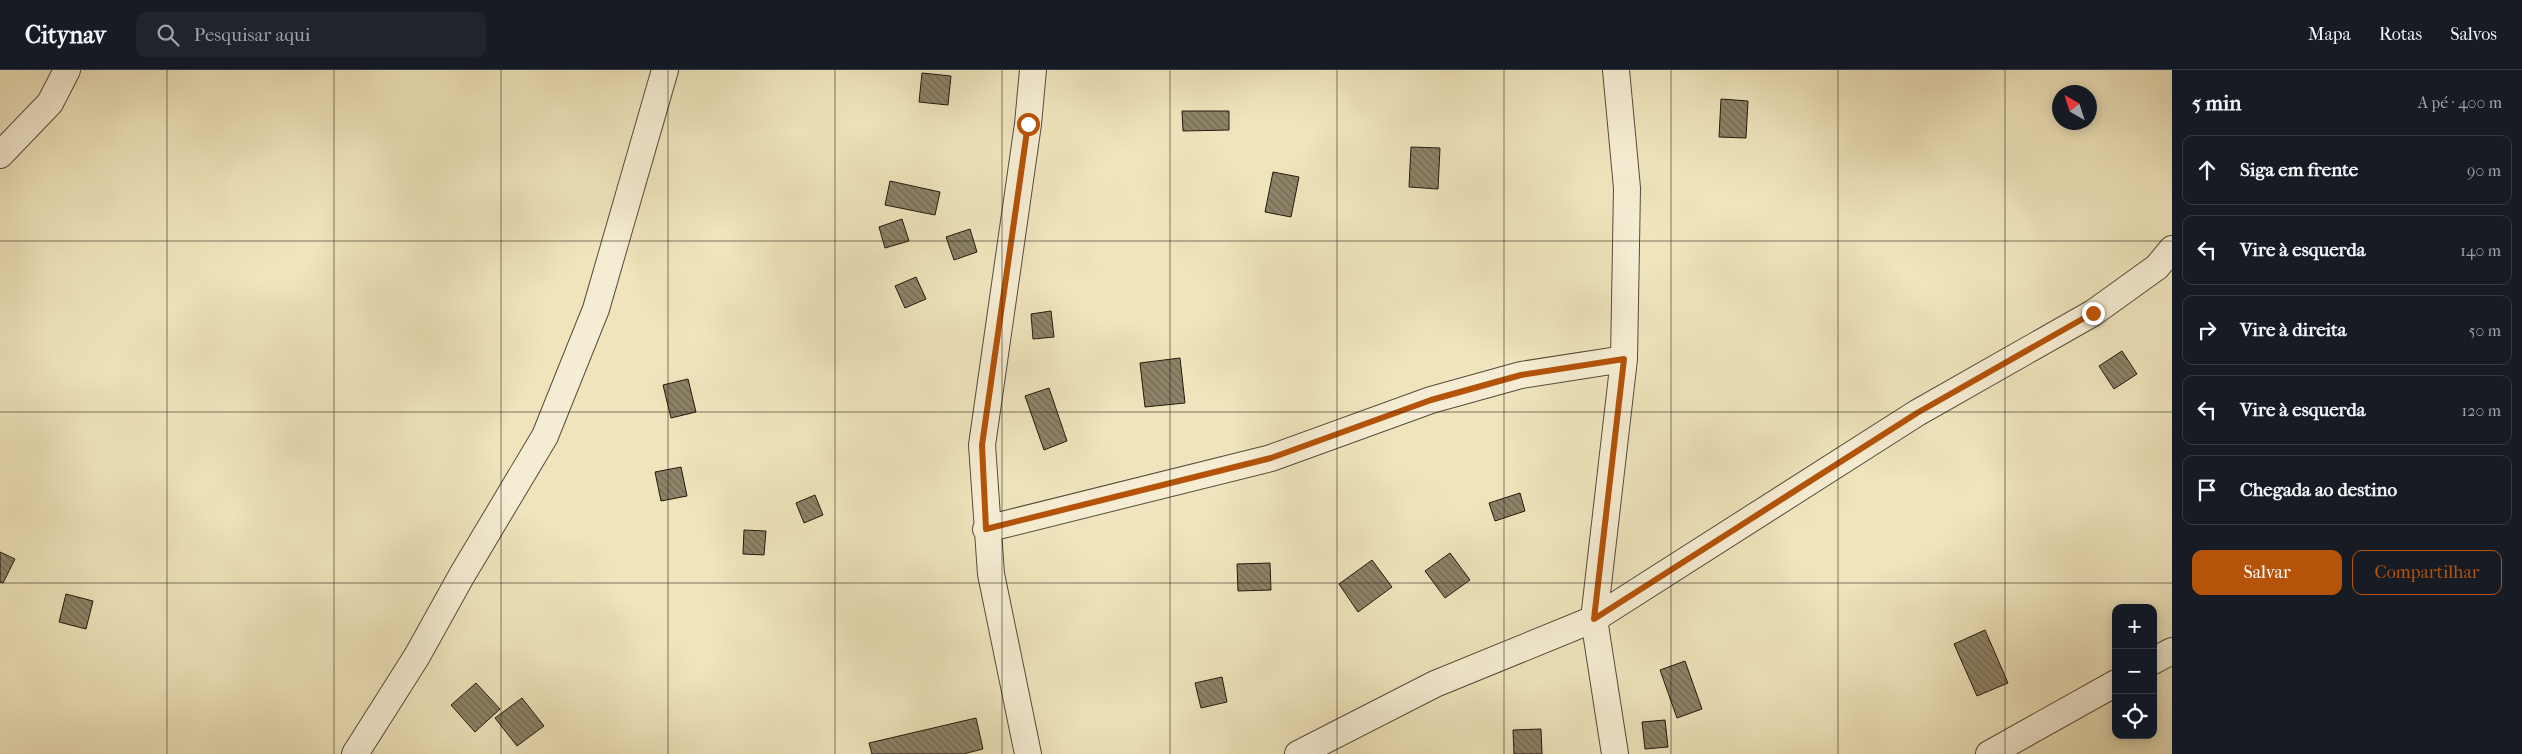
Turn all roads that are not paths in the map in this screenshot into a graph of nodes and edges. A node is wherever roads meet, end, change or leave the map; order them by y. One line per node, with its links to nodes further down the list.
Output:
1 (67, 70): 5 (street)
2 (665, 70): 13 (street)
3 (1033, 70): 8 (street)
4 (1616, 70): 7 (street)
5 (0, 154)
6 (2172, 250): 9 (street)
7 (1624, 359): 8 (street); 9 (street)
8 (986, 529): 14 (street)
9 (1594, 619): 15 (street); 16 (street)
10 (2172, 651): 11 (street)
11 (2157, 659)
12 (2112, 684): 17 (street)
13 (356, 754)
14 (1028, 754)
15 (1298, 754)
16 (1615, 754)
17 (1989, 754)

